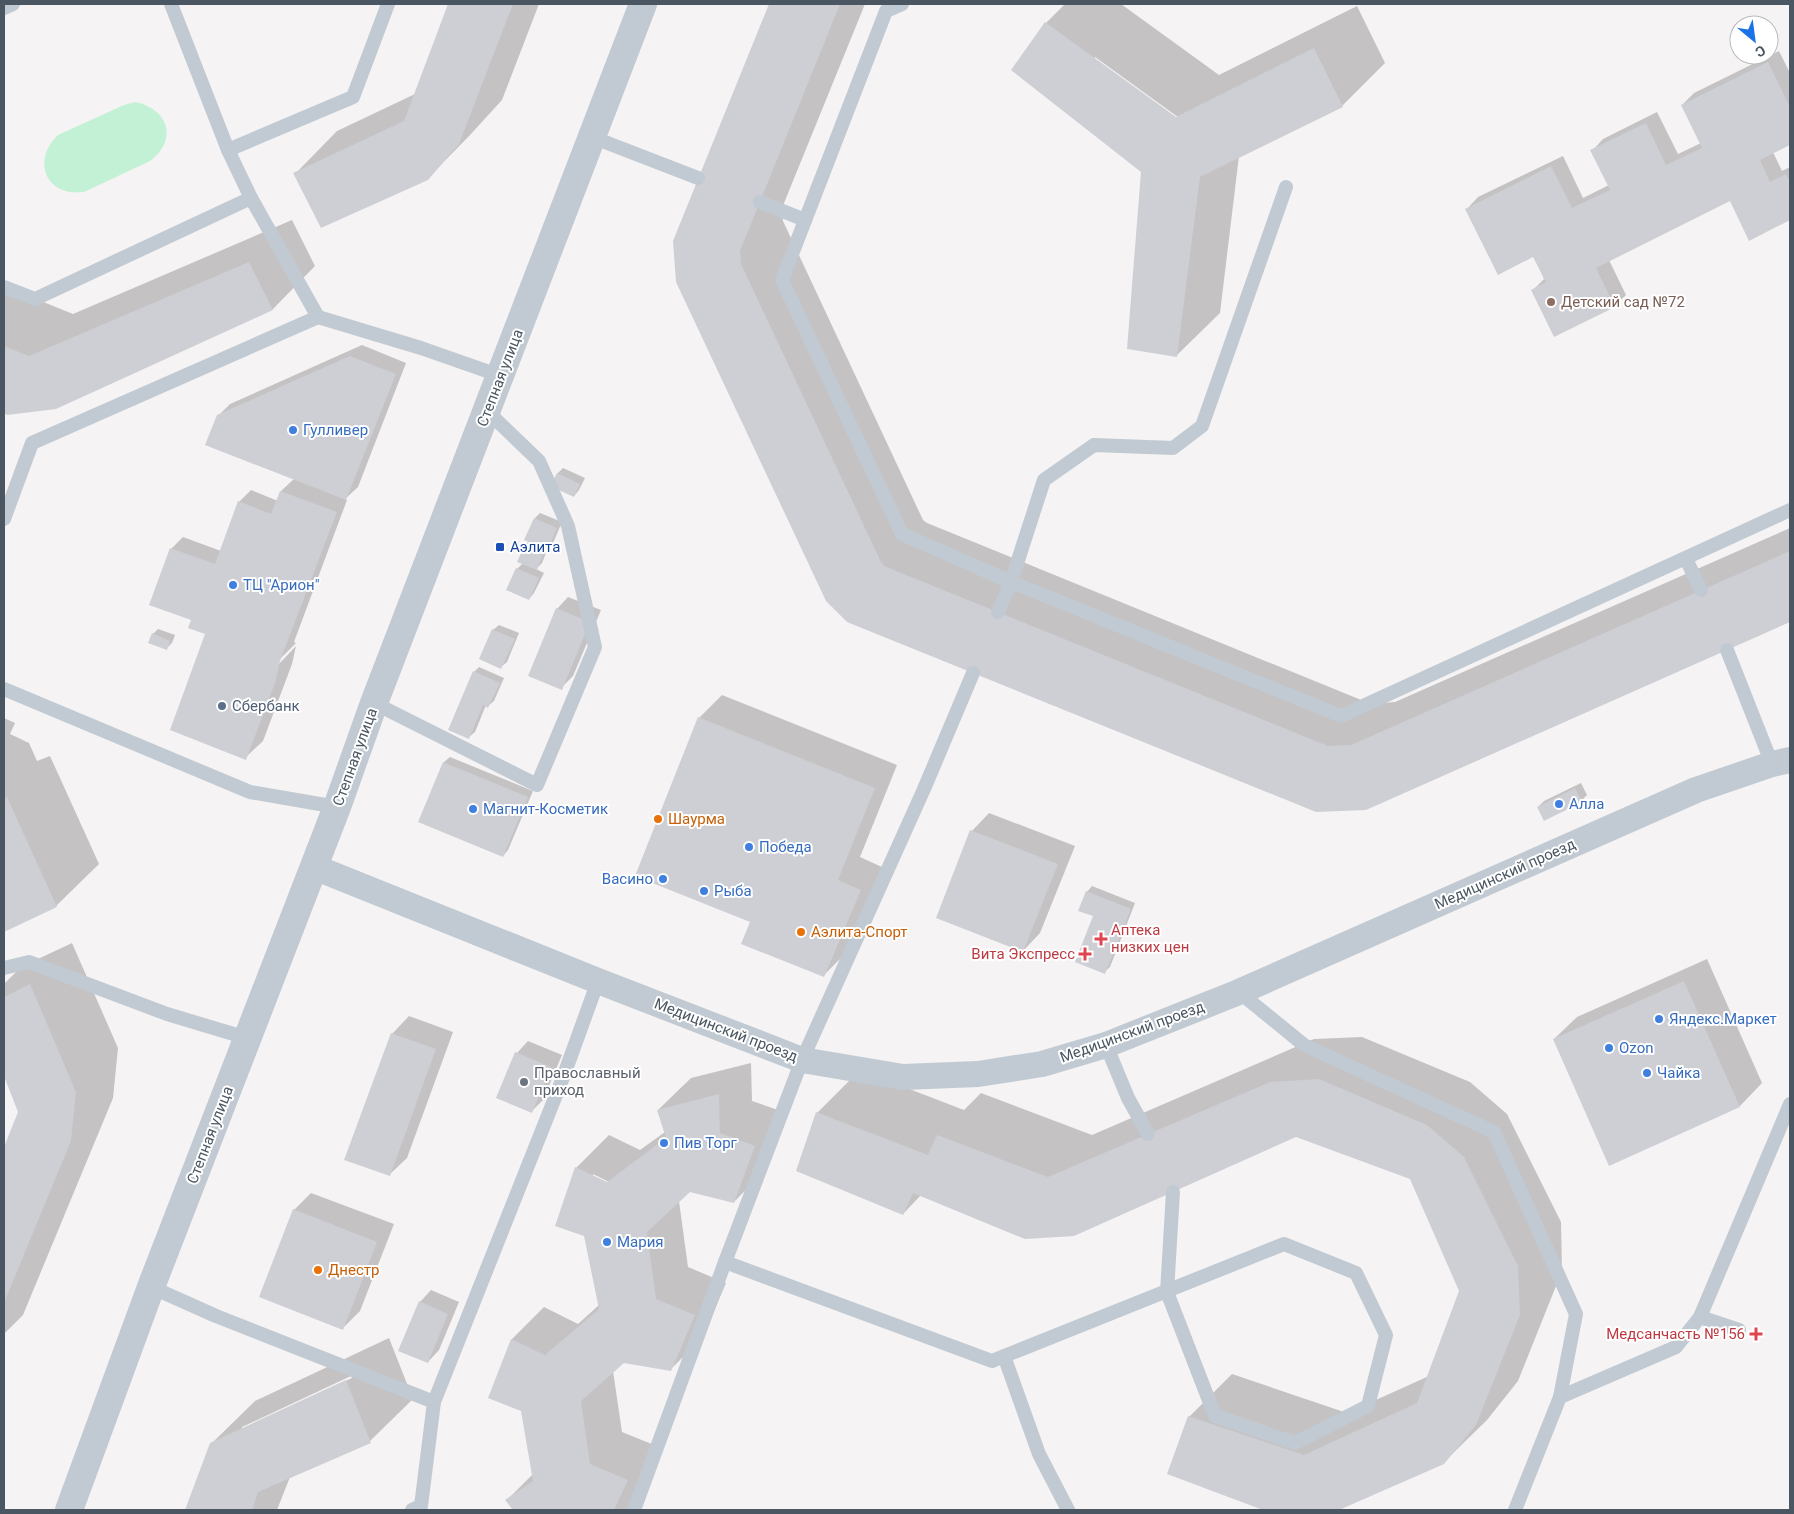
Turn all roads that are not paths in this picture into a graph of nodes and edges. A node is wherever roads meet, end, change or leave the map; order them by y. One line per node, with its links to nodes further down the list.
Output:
1 (13, 4): 6 (lane)
2 (171, 4): 8 (lane)
3 (388, 4): 8 (lane)
4 (643, 4): 7 (street, Степная улица)
5 (902, 4): 13 (lane)
6 (4, 8)
7 (592, 138): 9 (lane); 16 (street, Степная улица)
8 (228, 150): 11 (lane)
9 (698, 178)
10 (1286, 188): 21 (lane)
11 (251, 198): 14 (lane); 15 (lane)
12 (760, 202): 13 (lane)
13 (805, 220): 21 (lane)
14 (4, 287)
15 (318, 317): 16 (lane); 19 (lane)
16 (501, 376): 17 (street, Степная улица)
17 (487, 411): 27 (street, Степная улица); 27 (lane)
18 (1790, 510): 20 (lane)
19 (4, 519)
20 (1686, 559): 21 (lane); 22 (lane)
21 (1011, 582): 23 (lane)
22 (1701, 590)
23 (998, 612)
24 (1727, 650): 28 (lane)
25 (973, 673): 36 (lane)
26 (4, 689): 29 (lane)
27 (374, 703): 29 (street, Степная улица)
28 (1781, 762): 33 (street, Медицинский проезд)
29 (337, 807): 30 (street, Степная улица)
30 (314, 867): 32 (street, Медицинский проезд); 34 (street, Степная улица)
31 (4, 968): 34 (lane)
32 (598, 980): 36 (street, Медицинский проезд); 47 (lane)
33 (1239, 992): 35 (street, Медицинский проезд); 46 (lane)
34 (247, 1038): 41 (street, Степная улица)
35 (1106, 1045): 36 (street, Медицинский проезд); 38 (lane)
36 (802, 1060): 40 (lane)
37 (1790, 1104): 43 (lane)
38 (1148, 1134)
39 (1173, 1192): 42 (lane)
40 (725, 1262): 45 (lane); 50 (lane)
41 (151, 1288): 47 (lane); 48 (street, Степная улица)
42 (1167, 1292): 42 (lane); 45 (lane)
43 (1700, 1317): 44 (lane); 46 (lane)
44 (1739, 1330)
45 (1004, 1356): 51 (lane)
46 (1560, 1396): 52 (lane)
47 (434, 1402): 49 (lane)
48 (69, 1510)
49 (412, 1510)
50 (634, 1510)
51 (1068, 1510)
52 (1515, 1510)

